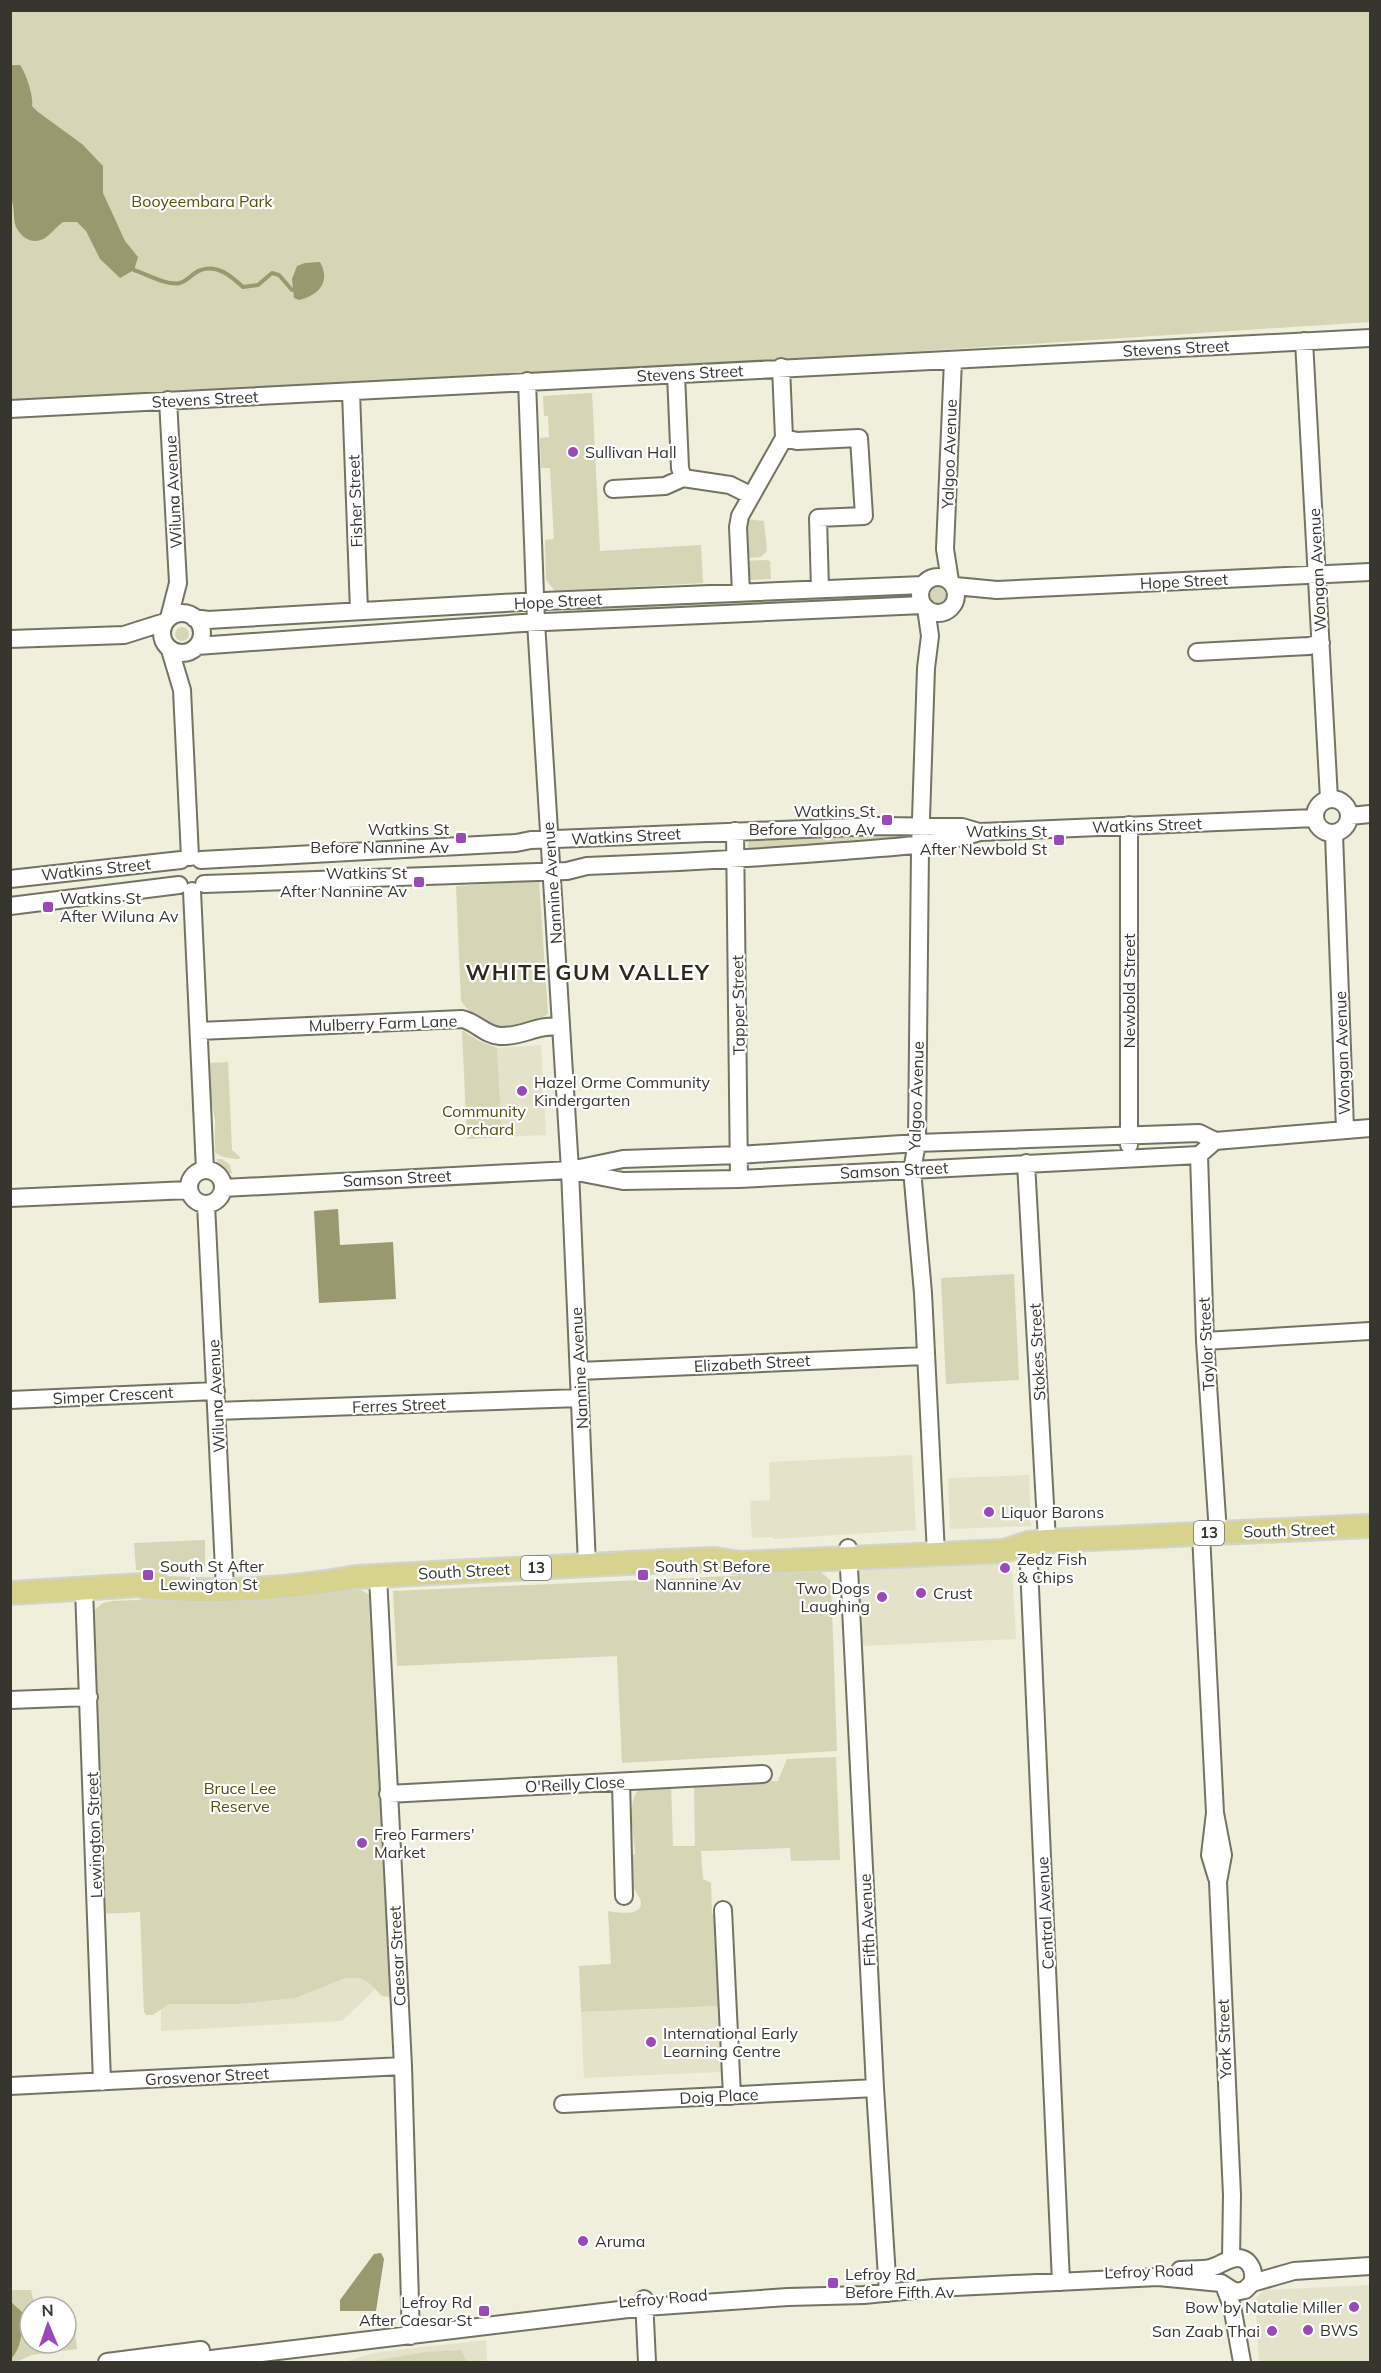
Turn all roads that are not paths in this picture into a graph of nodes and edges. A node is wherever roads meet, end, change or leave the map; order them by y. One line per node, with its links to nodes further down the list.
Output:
1 (1371, 338): 2 (street, Stevens Street)
2 (1304, 341): 3 (street, Stevens Street); 15 (street, Wongan Avenue)
3 (953, 360): 4 (street, Stevens Street); 18 (street, Yalgoo Avenue)
4 (781, 367): 5 (street, Stevens Street); 10 (street)
5 (675, 374): 6 (street, Stevens Street); 11 (street)
6 (527, 381): 7 (street, Stevens Street); 20 (street, Nannine Avenue)
7 (351, 392): 8 (street, Stevens Street); 22 (street, Fisher Street)
8 (168, 400): 9 (street, Stevens Street); 16 (street, Wiluna Avenue)
9 (10, 408)
10 (784, 438): 13 (street); 17 (street)
11 (683, 478): 12 (street); 13 (street)
12 (613, 489)
13 (750, 495): 19 (street)
14 (1371, 572): 15 (street, Hope Street)
15 (1318, 575): 18 (street, Hope Street); 29 (street, Wongan Avenue)
16 (178, 583): 23 (street, Wiluna Avenue); 24 (street, Wiluna Avenue)
17 (820, 589): 18 (street, Hope Street); 19 (street, Hope Street)
18 (944, 590): 21 (street, Yalgoo Avenue); 21 (street, Hope Street); 27 (street, Yalgoo Avenue)
19 (741, 593): 20 (street, Hope Street)
20 (536, 601): 22 (street, Hope Street); 25 (street, Nannine Avenue)
21 (924, 606): 25 (street, Hope Street); 27 (street, Yalgoo Avenue)
22 (359, 611): 23 (street, Hope Street)
23 (191, 617): 24 (street); 31 (street)
24 (167, 620): 26 (street); 30 (street)
25 (536, 622): 31 (street, Hope Street); 43 (street, Nannine Avenue)
26 (124, 635): 28 (street); 30 (street)
27 (930, 636): 39 (street, Yalgoo Avenue)
28 (10, 639)
29 (1321, 643): 32 (street); 34 (street, Wongan Avenue)
30 (167, 646): 31 (street); 33 (street)
31 (194, 648): 33 (street)
32 (1197, 652)
33 (182, 690): 45 (street)
34 (1329, 799): 36 (street); 37 (street)
35 (1371, 814): 36 (street)
36 (1350, 816): 42 (street)
37 (1315, 818): 38 (street, Watkins Street); 42 (street)
38 (1129, 825): 41 (street, Watkins Street); 55 (street, Newbold Street)
39 (922, 826): 40 (street, Watkins Street); 41 (street, Watkins Street); 44 (street, Yalgoo Avenue)
40 (735, 831): 43 (street, Watkins Street); 46 (street, Tapper Street)
41 (980, 832): 44 (street, Watkins Street)
42 (1334, 834): 54 (street, Wongan Avenue)
43 (549, 839): 45 (street, Watkins Street); 47 (street, Nannine Avenue)
44 (920, 844): 46 (street, Watkins Street); 57 (street, Yalgoo Avenue)
45 (190, 859): 48 (street, Watkins Street); 49 (street); 49 (street)
46 (737, 859): 47 (street, Watkins Street); 58 (street, Tapper Street)
47 (551, 870): 49 (street, Watkins Street); 51 (street, Nannine Avenue)
48 (10, 879)
49 (192, 887): 50 (street, Watkins Street); 52 (street)
50 (10, 906)
51 (560, 1027): 52 (street, Mulberry Farm Lane); 63 (street, Nannine Avenue)
52 (199, 1031): 62 (street)
53 (1371, 1128): 54 (street, Samson Street)
54 (1345, 1129): 56 (street, Samson Street)
55 (1129, 1135): 56 (street, Samson Street); 57 (street, Samson Street); 60 (street, Newbold Street)
56 (1215, 1141): 59 (street)
57 (917, 1143): 58 (street, Samson Street); 64 (street, Yalgoo Avenue)
58 (739, 1155): 63 (street, Samson Street); 65 (street, Tapper Street)
59 (1198, 1155): 60 (street, Samson Street); 71 (street, Taylor Street)
60 (1129, 1158): 61 (street, Samson Street)
61 (1026, 1163): 64 (street, Samson Street); 80 (street, Stokes Street)
62 (205, 1170): 66 (street); 67 (street)
63 (570, 1170): 65 (street, Samson Street); 66 (street, Samson Street); 73 (street, Nannine Avenue)
64 (912, 1170): 65 (street, Samson Street); 72 (street, Yalgoo Avenue)
65 (739, 1179)
66 (223, 1188): 69 (street)
67 (189, 1190): 68 (street); 69 (street)
68 (10, 1198)
69 (206, 1204): 74 (street, Wiluna Avenue)
70 (1371, 1332): 71 (street)
71 (1205, 1341): 79 (street, Taylor Street)
72 (925, 1356): 73 (street, Elizabeth Street); 81 (street, Yalgoo Avenue)
73 (579, 1371): 75 (street, Nannine Avenue)
74 (216, 1390): 76 (street, Simper Crescent); 77 (street, Wiluna Avenue)
75 (580, 1398): 77 (street, Ferres Street); 83 (street, Nannine Avenue)
76 (10, 1400)
77 (217, 1411): 85 (street, Wiluna Avenue)
78 (1371, 1526): 79 (main road, South Street / 13)
79 (1210, 1533): 80 (main road, South Street / 13); 103 (street, York Street)
80 (1038, 1542): 81 (main road, South Street / 13); 104 (street, Central Avenue)
81 (936, 1548): 82 (main road, South Street / 13)
82 (849, 1553): 83 (main road, South Street / 13); 98 (street, Fifth Avenue)
83 (587, 1565): 84 (main road, South Street / 13)
84 (368, 1577): 85 (main road, South Street / 13); 92 (street, Caesar Street)
85 (225, 1583): 86 (main road, South Street / 13)
86 (84, 1589): 87 (main road, South Street / 13); 88 (street, Lewington Street)
87 (10, 1593)
88 (89, 1696): 89 (street); 96 (street, Lewington Street)
89 (10, 1700)
90 (763, 1774): 91 (street, O'Reilly Close)
91 (621, 1782): 92 (street, O'Reilly Close); 93 (street)
92 (388, 1794): 95 (street, Caesar Street)
93 (624, 1896)
94 (723, 1910): 99 (street)
95 (403, 2066): 96 (street, Grosvenor Street); 108 (street, Caesar Street)
96 (102, 2082): 97 (street, Grosvenor Street)
97 (10, 2086)
98 (875, 2088): 99 (street, Doig Place); 106 (street, Fifth Avenue)
99 (732, 2096): 100 (street, Doig Place)
100 (563, 2104)
101 (1371, 2259): 103 (street, Lefroy Road)
102 (1371, 2266): 103 (street, Lefroy Road)
103 (1241, 2271): 104 (street, Lefroy Road); 105 (street); 105 (street, Lefroy Road); 109 (street, York Street)
104 (1061, 2278): 105 (street, Lefroy Road); 106 (street, Lefroy Road)
105 (1223, 2286): 109 (street, York Street)
106 (887, 2289): 107 (street, Lefroy Road)
107 (645, 2303): 108 (street, Lefroy Road); 112 (street)
108 (411, 2331): 110 (street, Lefroy Road); 111 (street, Lefroy Road)
109 (1242, 2357)
110 (107, 2362)
111 (186, 2362)
112 (647, 2362)

